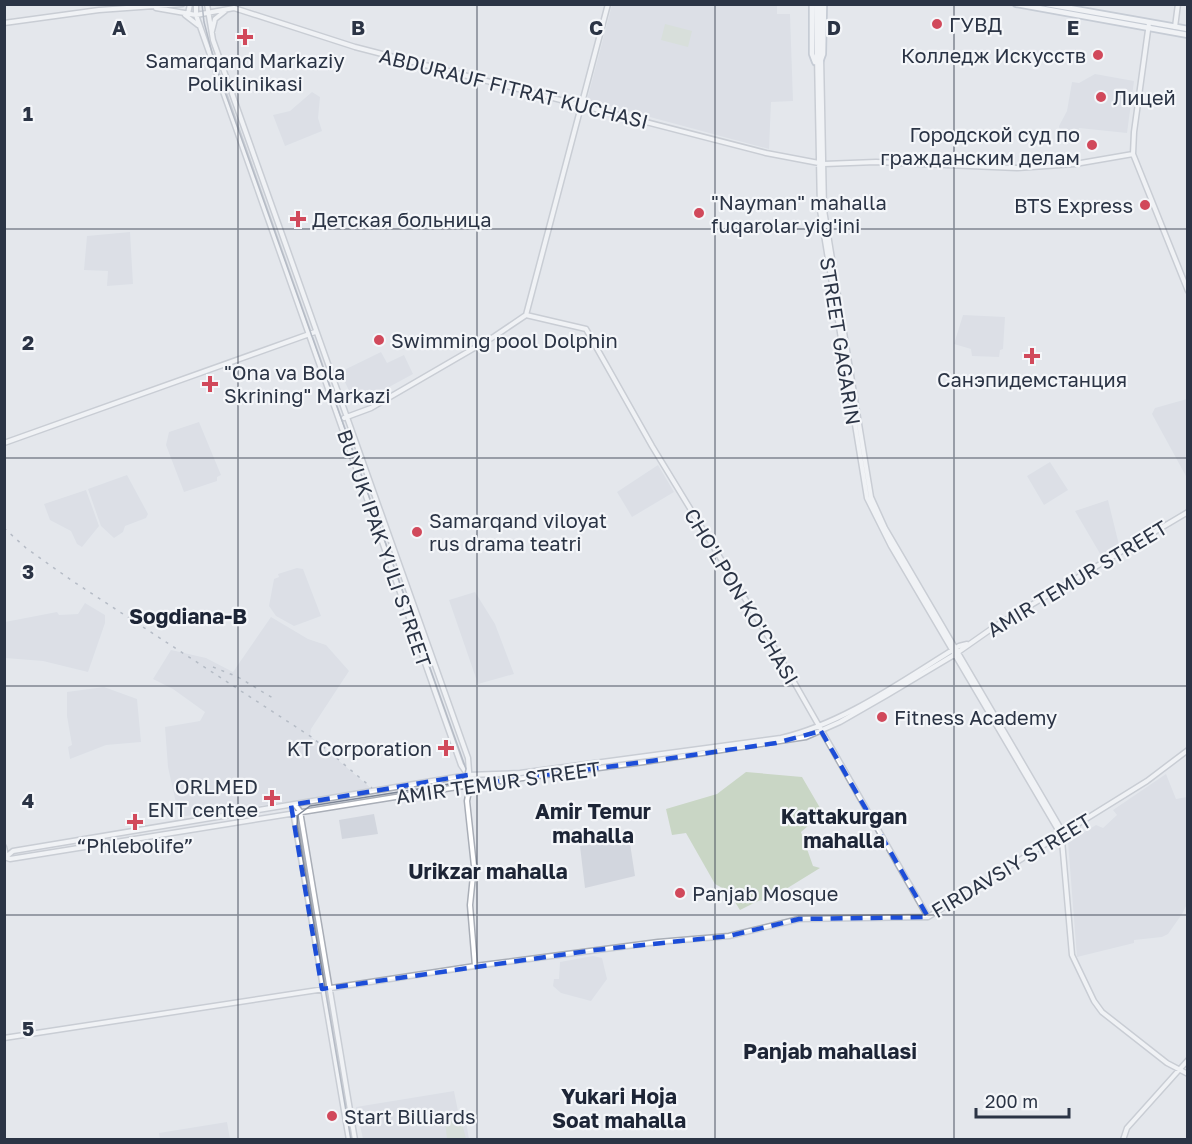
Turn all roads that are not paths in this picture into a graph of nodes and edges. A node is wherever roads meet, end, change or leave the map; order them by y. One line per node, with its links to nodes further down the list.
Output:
1 (182, 4): 11 (main road)
2 (190, 4): 17 (main road)
3 (196, 4): 18 (main road, BUYUK IPAK YULI STREET)
4 (207, 4): 16 (main road, BUYUK IPAK YULI STREET)
5 (216, 4): 14 (main road)
6 (608, 4): 27 (main road)
7 (818, 4): 26 (main road); 26 (main road)
8 (1016, 4): 20 (main road)
9 (1047, 4): 20 (main road)
10 (1178, 4): 22 (main road)
11 (174, 5): 12 (main road)
12 (156, 8): 15 (main road, ABDURAUF FITRAT KUCHASI); 19 (main road)
13 (229, 9): 14 (main road, ABDURAUF FITRAT KUCHASI); 24 (main road); 27 (main road, ABDURAUF FITRAT KUCHASI)
14 (221, 10): 16 (main road, ABDURAUF FITRAT KUCHASI)
15 (176, 12): 17 (main road, ABDURAUF FITRAT KUCHASI); 21 (main road)
16 (207, 13): 18 (main road, ABDURAUF FITRAT KUCHASI); 24 (main road, BUYUK IPAK YULI STREET)
17 (188, 14): 18 (main road, ABDURAUF FITRAT KUCHASI)
18 (196, 15): 21 (main road, BUYUK IPAK YULI STREET)
19 (4, 23)
20 (1149, 26): 22 (main road); 25 (main road); 28 (main road)
21 (200, 27): 34 (main road, BUYUK IPAK YULI STREET)
22 (1175, 27): 23 (main road)
23 (1188, 29)
24 (212, 32): 33 (main road, BUYUK IPAK YULI STREET)
25 (1188, 35)
26 (818, 62): 29 (main road, STREET GAGARIN); 30 (main road, STREET GAGARIN)
27 (580, 105): 29 (main road, ABDURAUF FITRAT KUCHASI); 32 (main road)
28 (1133, 154): 30 (main road); 31 (main road)
29 (818, 162): 30 (main road, ABDURAUF FITRAT KUCHASI); 39 (main road, STREET GAGARIN)
30 (824, 164): 39 (main road, STREET GAGARIN)
31 (1188, 291)
32 (526, 315): 35 (main road); 40 (main road, CHO'LPON KO'CHASI)
33 (315, 332): 34 (main road); 35 (main road, BUYUK IPAK YULI STREET)
34 (309, 334): 36 (main road, BUYUK IPAK YULI STREET); 37 (main road)
35 (345, 417): 36 (main road); 43 (main road, BUYUK IPAK YULI STREET)
36 (339, 419): 43 (main road, BUYUK IPAK YULI STREET)
37 (4, 443)
38 (1188, 512): 39 (main road, AMIR TEMUR STREET)
39 (955, 651): 40 (main road, AMIR TEMUR STREET); 48 (main road)
40 (820, 729): 41 (main road, AMIR TEMUR STREET); 51 (main road, CHO'LPON KO'CHASI)
41 (711, 749): 43 (main road, AMIR TEMUR STREET); 44 (main road, AMIR TEMUR STREET)
42 (1188, 750): 48 (main road, FIRDAVSIY STREET)
43 (468, 775): 44 (main road, BUYUK IPAK YULI STREET); 45 (main road, AMIR TEMUR STREET)
44 (470, 785): 46 (main road, AMIR TEMUR STREET); 52 (main road, BUYUK IPAK YULI STREET)
45 (294, 804): 46 (main road); 47 (main road); 50 (main road, AMIR TEMUR STREET)
46 (300, 811): 47 (main road, AMIR TEMUR STREET); 53 (main road)
47 (292, 812): 50 (main road, AMIR TEMUR STREET); 54 (main road)
48 (1061, 836): 51 (main road, FIRDAVSIY STREET); 57 (main road)
49 (4, 847): 50 (main road)
50 (5, 857)
51 (928, 916): 52 (main road, FIRDAVSIY STREET)
52 (475, 966): 53 (main road, FIRDAVSIY STREET)
53 (329, 988): 54 (main road, FIRDAVSIY STREET); 60 (main road)
54 (322, 989): 55 (main road, FIRDAVSIY STREET); 59 (main road)
55 (4, 1038)
56 (1188, 1060): 57 (main road)
57 (1179, 1070): 58 (main road); 61 (main road)
58 (1188, 1074)
59 (349, 1140)
60 (355, 1140)
61 (1123, 1140)

